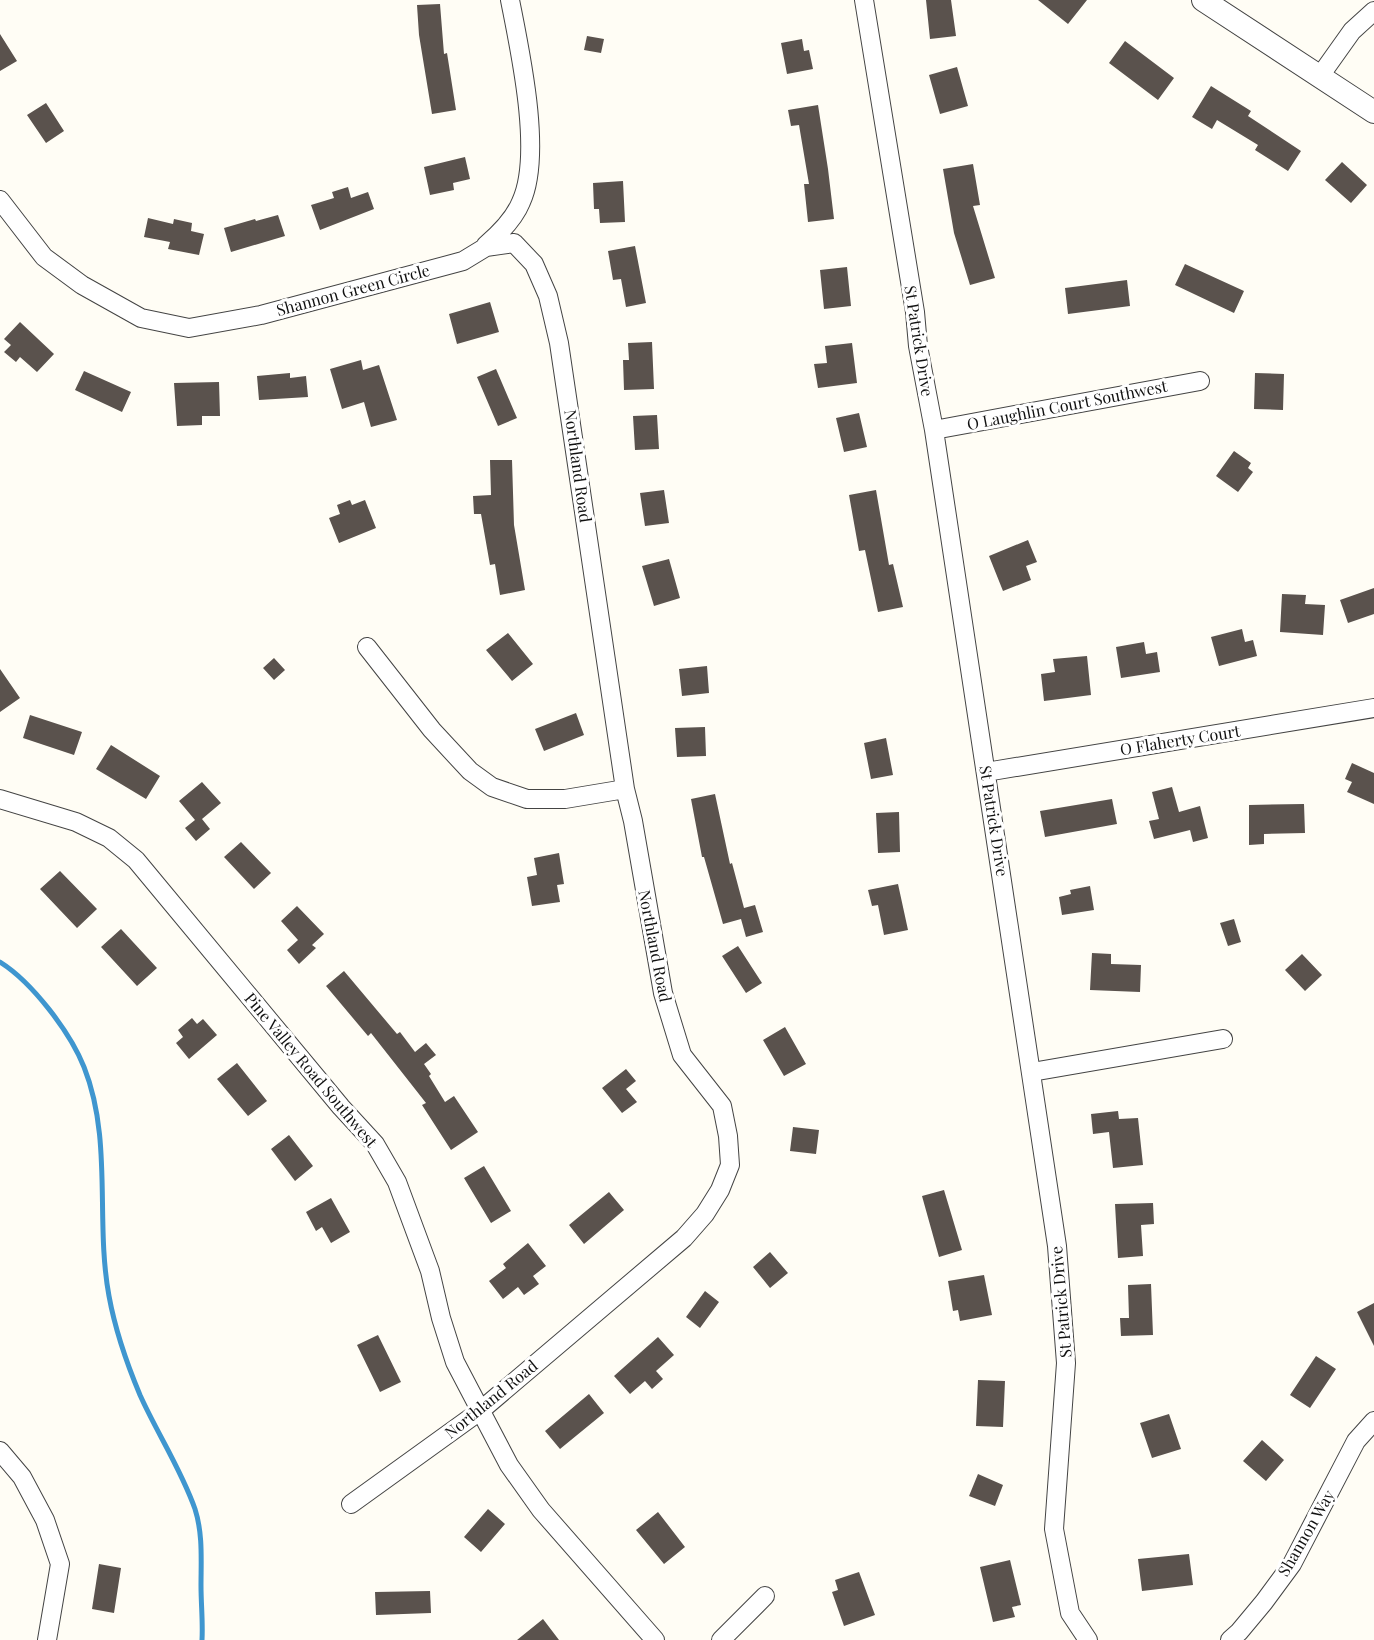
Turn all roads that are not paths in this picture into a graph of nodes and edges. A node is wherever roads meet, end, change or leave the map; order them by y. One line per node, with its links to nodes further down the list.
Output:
1 (510, 0): 8 (street, Shannon Green Circle)
2 (864, 0): 10 (street, St Patrick Drive)
3 (1203, 0): 5 (street)
4 (1374, 11): 5 (street)
5 (1320, 76): 6 (street)
6 (1374, 112)
7 (0, 200): 8 (street, Shannon Green Circle)
8 (486, 247): 14 (street, Northland Road)
9 (1200, 381): 10 (street, O Laughlin Court Southwest)
10 (934, 430): 13 (street, St Patrick Drive)
11 (367, 647): 14 (street)
12 (1374, 708): 13 (street, O Flaherty Court)
13 (986, 772): 17 (street, St Patrick Drive)
14 (625, 789): 18 (street, Northland Road)
15 (0, 799): 18 (street, Pine Valley Road Southwest)
16 (1223, 1039): 17 (street)
17 (1032, 1072): 26 (street, St Patrick Drive)
18 (480, 1411): 21 (street, Northland Road); 24 (street, Pine Valley Road Southwest)
19 (1374, 1421): 27 (street, Shannon Way)
20 (0, 1450): 23 (street)
21 (351, 1504)
22 (765, 1596): 25 (street)
23 (47, 1640)
24 (655, 1640)
25 (721, 1640)
26 (1088, 1640)
27 (1230, 1640)

